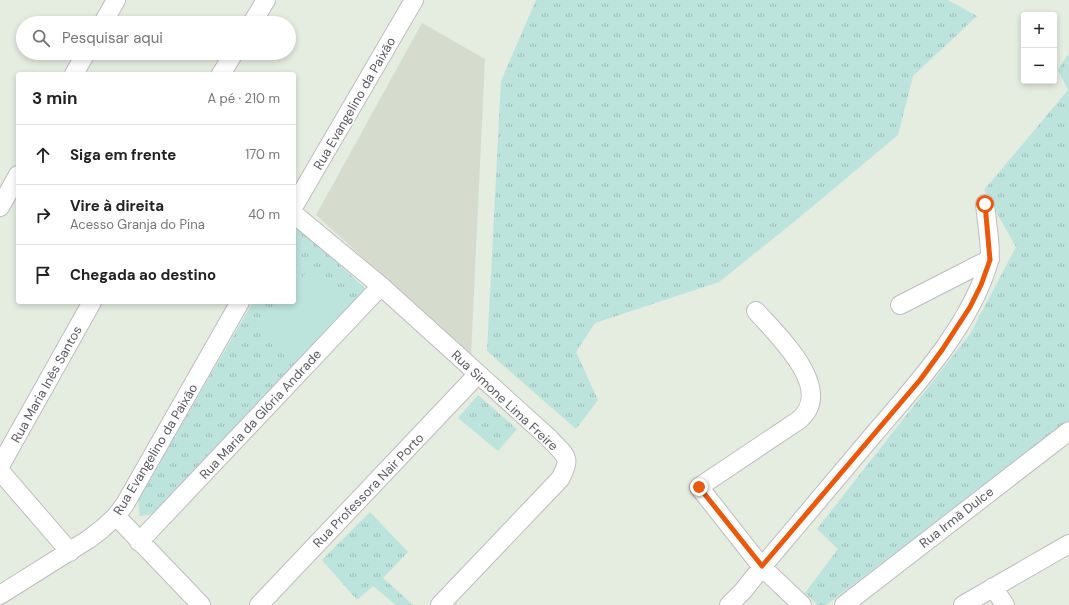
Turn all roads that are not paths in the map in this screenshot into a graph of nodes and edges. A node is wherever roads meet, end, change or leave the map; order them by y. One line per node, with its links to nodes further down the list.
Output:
1 (116, 0): 4 (street)
2 (266, 0): 5 (street)
3 (414, 0): 11 (street, Rua Evangelino da Paixão)
4 (107, 16)
5 (256, 16)
6 (82, 60): 8 (street)
7 (230, 60): 9 (street)
8 (75, 72)
9 (222, 72)
10 (16, 179): 13 (street)
11 (296, 203)
12 (985, 204): 15 (street)
13 (0, 207)
14 (296, 216): 16 (street, Rua Simone Lima Freire)
15 (990, 260): 19 (street); 29 (street)
16 (381, 286): 21 (street, Rua Simone Lima Freire); 26 (street, Rua Maria da Glória Andrade)
17 (91, 304): 23 (street, Rua Maria Inês Santos)
18 (239, 304): 25 (street, Rua Evangelino da Paixão)
19 (900, 305)
20 (756, 311): 29 (street)
21 (477, 375): 33 (street, Rua Professora Nair Porto); 34 (street, Rua Simone Lima Freire)
22 (1069, 431): 37 (street, Rua Irmã Dulce)
23 (0, 466)
24 (0, 471): 28 (street)
25 (116, 516): 26 (street); 28 (street, Rua Evangelino da Paixão)
26 (139, 542): 32 (street)
27 (1069, 544): 30 (street)
28 (70, 552): 31 (street, Rua Evangelino da Paixão)
29 (762, 566): 35 (street); 36 (street)
30 (993, 587): 38 (street); 39 (street)
31 (0, 595)
32 (201, 605)
33 (258, 605)
34 (440, 605)
35 (729, 605)
36 (802, 605)
37 (844, 605)
38 (963, 605)
39 (1005, 605)

